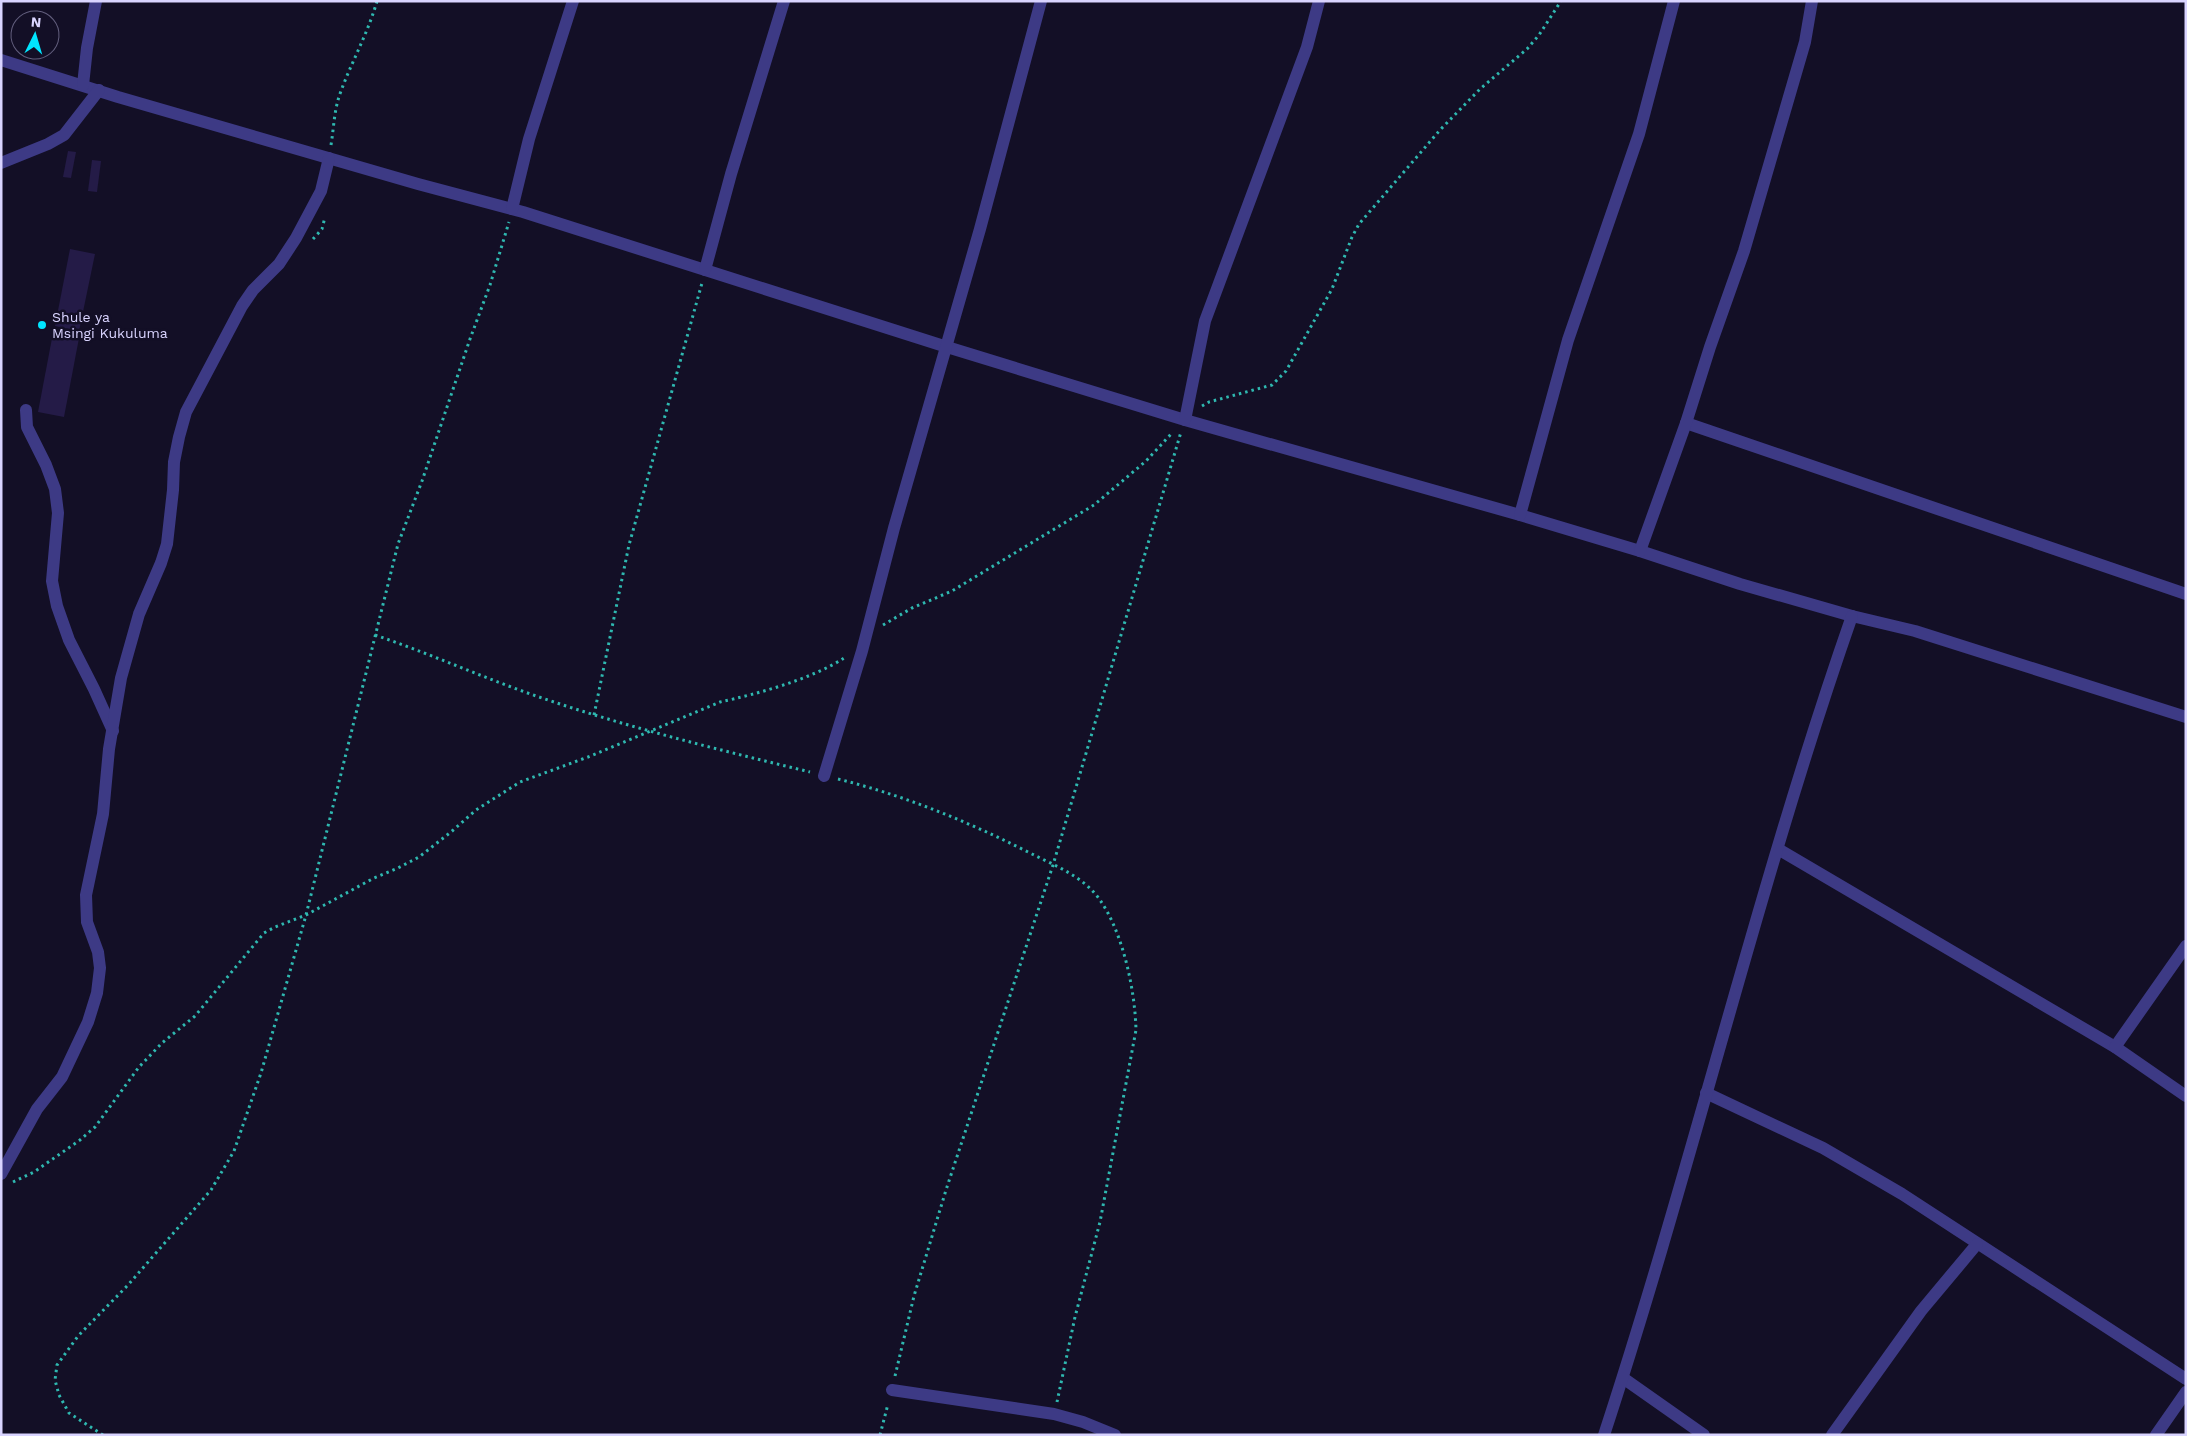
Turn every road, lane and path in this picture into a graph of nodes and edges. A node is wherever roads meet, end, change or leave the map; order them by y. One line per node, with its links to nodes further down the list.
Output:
1 (96, 1): 11 (street)
2 (377, 1): 13 (path)
3 (573, 1): 15 (street)
4 (784, 1): 16 (street)
5 (1041, 1): 17 (street)
6 (1319, 1): 19 (street)
7 (1561, 1): 19 (path)
8 (1674, 1): 21 (street)
9 (1812, 1): 20 (street)
10 (1, 60): 11 (street)
11 (83, 85): 12 (street)
12 (99, 90): 13 (street); 14 (street)
13 (328, 158): 15 (street); 29 (street)
14 (1, 163)
15 (512, 209): 16 (street); 25 (path)
16 (705, 270): 17 (street); 27 (path)
17 (947, 347): 19 (street); 26 (street)
18 (26, 410): 29 (street)
19 (1184, 420): 21 (street); 26 (path); 33 (path)
20 (1686, 423): 22 (street); 23 (street)
21 (1520, 515): 22 (street)
22 (1640, 551): 24 (street)
23 (2186, 594)
24 (1852, 616): 28 (street); 32 (street)
25 (375, 635): 27 (path); 34 (path)
26 (865, 639): 30 (path); 31 (street)
27 (594, 715): 30 (path)
28 (2186, 717)
29 (113, 730): 39 (street)
30 (647, 732): 31 (path); 34 (path)
31 (824, 776): 33 (path)
32 (1778, 849): 36 (street); 37 (street)
33 (1053, 865): 43 (path); 45 (path)
34 (306, 915): 39 (path); 46 (path)
35 (2186, 946): 36 (street)
36 (2115, 1047): 38 (street)
37 (1706, 1093): 40 (street); 41 (street)
38 (2186, 1096)
39 (5, 1179)
40 (1977, 1244): 42 (street); 51 (street)
41 (1623, 1378): 49 (street); 50 (street)
42 (2186, 1379)
43 (892, 1390): 45 (street); 47 (path)
44 (2186, 1392): 52 (street)
45 (1054, 1414): 48 (street)
46 (103, 1435)
47 (880, 1435)
48 (1115, 1435)
49 (1604, 1435)
50 (1704, 1435)
51 (1832, 1435)
52 (2156, 1435)

